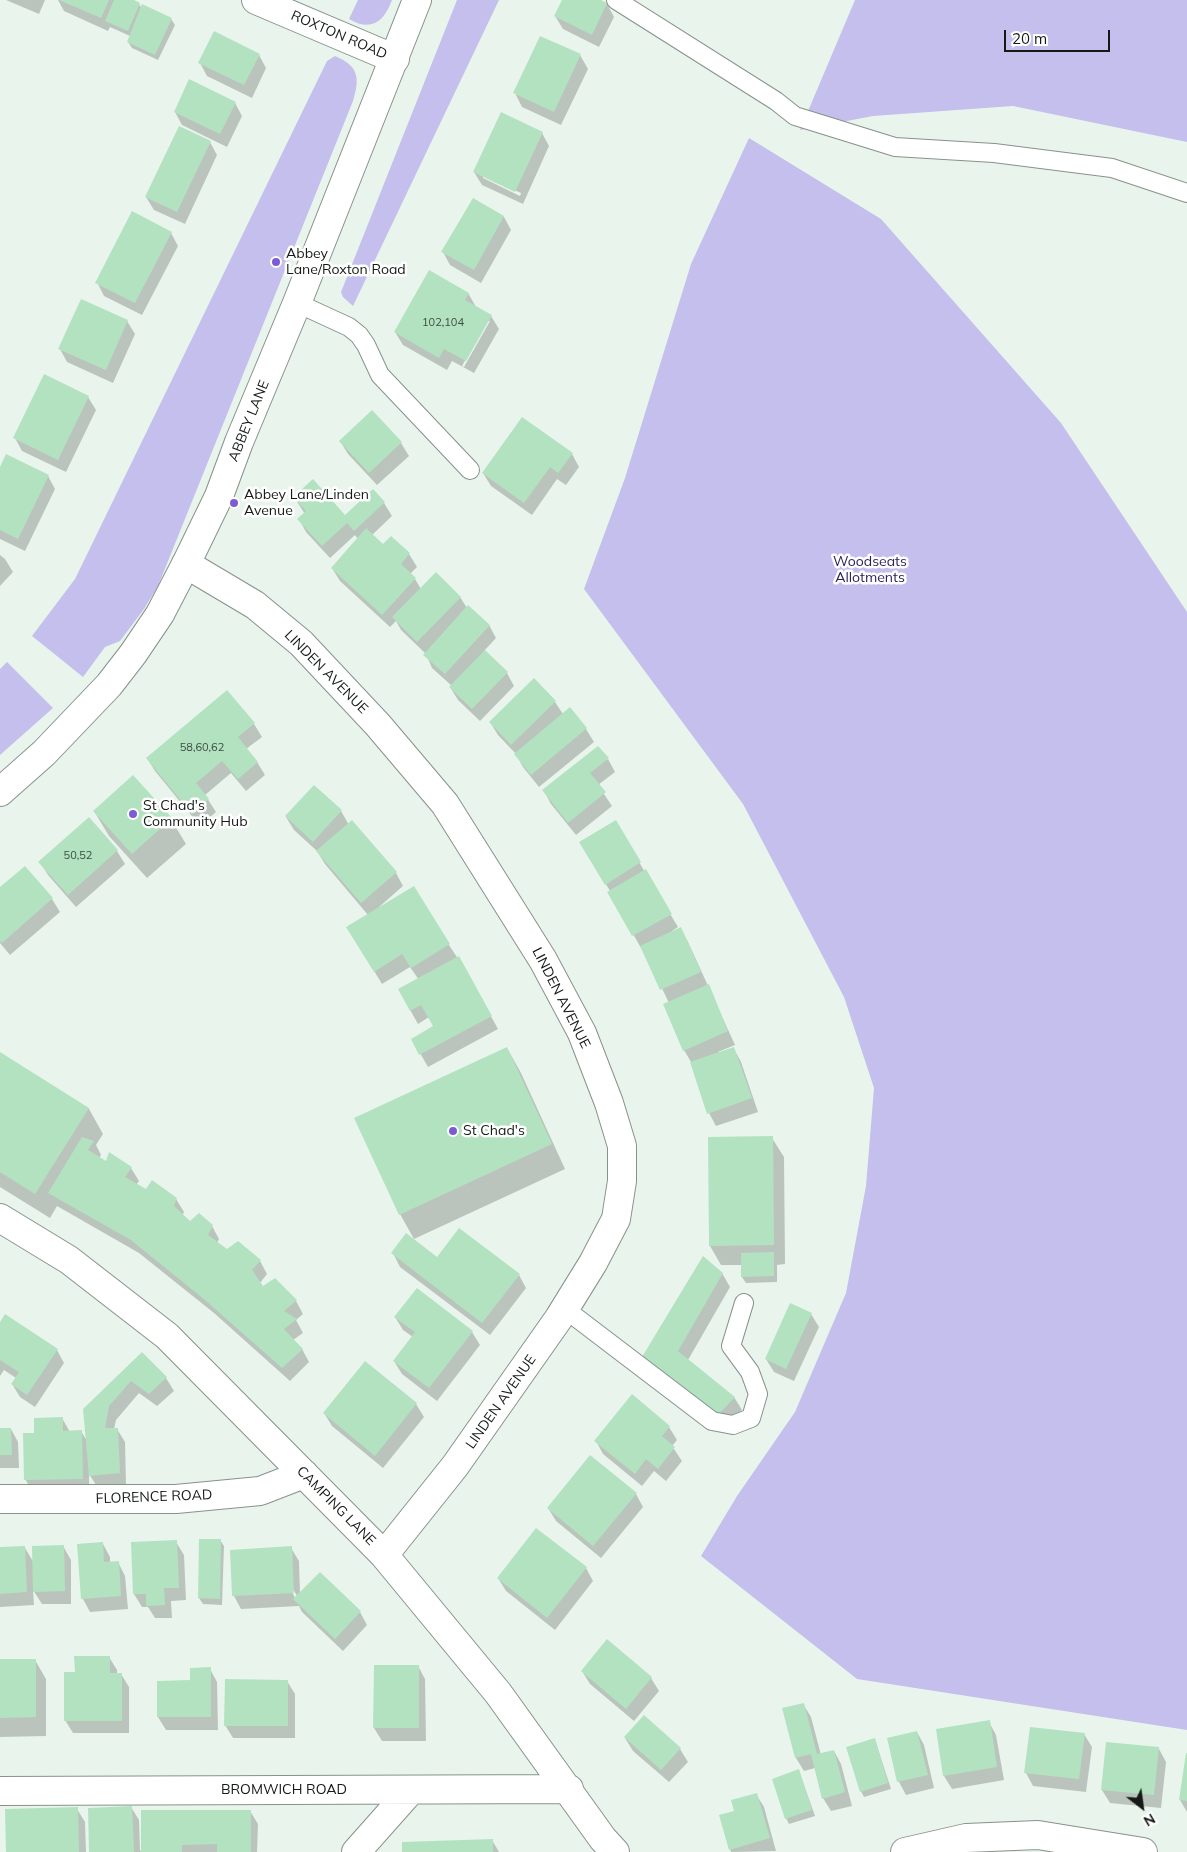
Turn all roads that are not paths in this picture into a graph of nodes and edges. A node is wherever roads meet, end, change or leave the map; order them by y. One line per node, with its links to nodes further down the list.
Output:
1 (256, 0): 4 (street, ROXTON ROAD)
2 (417, 0): 4 (street, ABBEY LANE)
3 (616, 0): 5 (lane)
4 (394, 59): 6 (street, ABBEY LANE)
5 (1187, 193)
6 (297, 303): 7 (lane); 8 (street, ABBEY LANE)
7 (470, 470)
8 (186, 564): 9 (street, ABBEY LANE); 12 (street, LINDEN AVENUE)
9 (0, 792)
10 (0, 1218): 13 (street, CAMPING LANE)
11 (744, 1303): 12 (lane)
12 (565, 1309): 15 (street, LINDEN AVENUE)
13 (304, 1474): 14 (street, FLORENCE ROAD); 15 (street, CAMPING LANE)
14 (0, 1499)
15 (384, 1555): 16 (street, CAMPING LANE)
16 (569, 1789): 17 (street, BROMWICH ROAD); 20 (street, CAMPING LANE)
17 (411, 1790): 18 (street, BROMWICH ROAD); 19 (street)
18 (0, 1791)
19 (356, 1852)
20 (614, 1852)
21 (906, 1852): 22 (street)
22 (1142, 1852)

